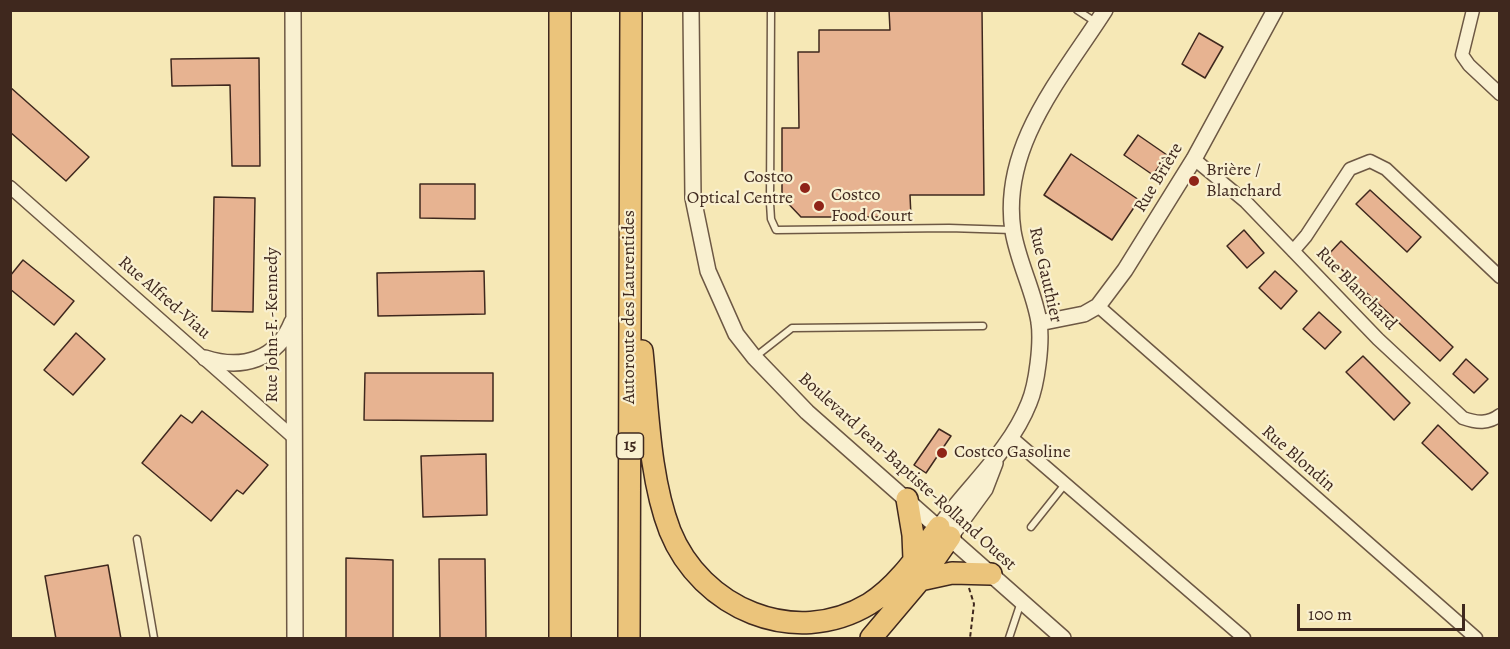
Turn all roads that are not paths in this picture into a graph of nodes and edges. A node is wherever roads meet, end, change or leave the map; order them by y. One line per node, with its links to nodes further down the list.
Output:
1 (292, 10): 18 (street, Rue John-F.-Kennedy)
2 (560, 10): 34 (highway)
3 (631, 10): 15 (highway, Autoroute des Laurentides / 15)
4 (691, 10): 21 (street, Boulevard Jean-Baptiste-Rolland Ouest)
5 (771, 10): 13 (lane)
6 (1077, 10): 9 (lane)
7 (1275, 10): 11 (street, Rue Brière)
8 (1473, 10): 10 (street)
9 (1101, 17): 13 (street, Rue Gauthier)
10 (1500, 94)
11 (1194, 159): 14 (street, Rue Blanchard); 17 (street, Rue Brière)
12 (10, 187): 22 (street, Rue Alfred-Viau)
13 (1013, 230): 19 (street, Rue Gauthier)
14 (1293, 251): 16 (street); 23 (street, Rue Blanchard)
15 (630, 254): 31 (highway); 40 (highway, Autoroute des Laurentides / 15)
16 (1500, 277)
17 (1098, 306): 19 (street); 45 (street, Rue Blondin)
18 (293, 319): 22 (street); 24 (street, Rue John-F.-Kennedy)
19 (1040, 323): 25 (street, Rue Gauthier)
20 (983, 326): 21 (lane)
21 (754, 357): 27 (street, Boulevard Jean-Baptiste-Rolland Ouest)
22 (205, 358): 24 (street, Rue Alfred-Viau)
23 (1500, 415)
24 (293, 437): 37 (street, Rue John-F.-Kennedy)
25 (1012, 438): 26 (street); 29 (street, Rue Gauthier)
26 (1066, 483): 28 (lane); 44 (street)
27 (907, 499): 29 (street, Boulevard Jean-Baptiste-Rolland Ouest); 31 (highway)
28 (1031, 527)
29 (945, 532): 31 (highway); 32 (street, Boulevard Jean-Baptiste-Rolland Ouest); 33 (highway)
30 (137, 539): 36 (lane)
31 (914, 559)
32 (991, 574): 33 (highway); 35 (street, Boulevard Jean-Baptiste-Rolland Ouest)
33 (920, 580): 41 (highway)
34 (560, 589): 38 (highway); 39 (highway)
35 (1021, 602): 42 (lane); 43 (street, Boulevard Jean-Baptiste-Rolland Ouest)
36 (154, 639)
37 (294, 639)
38 (553, 639)
39 (560, 639)
40 (629, 639)
41 (871, 639)
42 (1009, 639)
43 (1063, 639)
44 (1244, 639)
45 (1476, 639)

